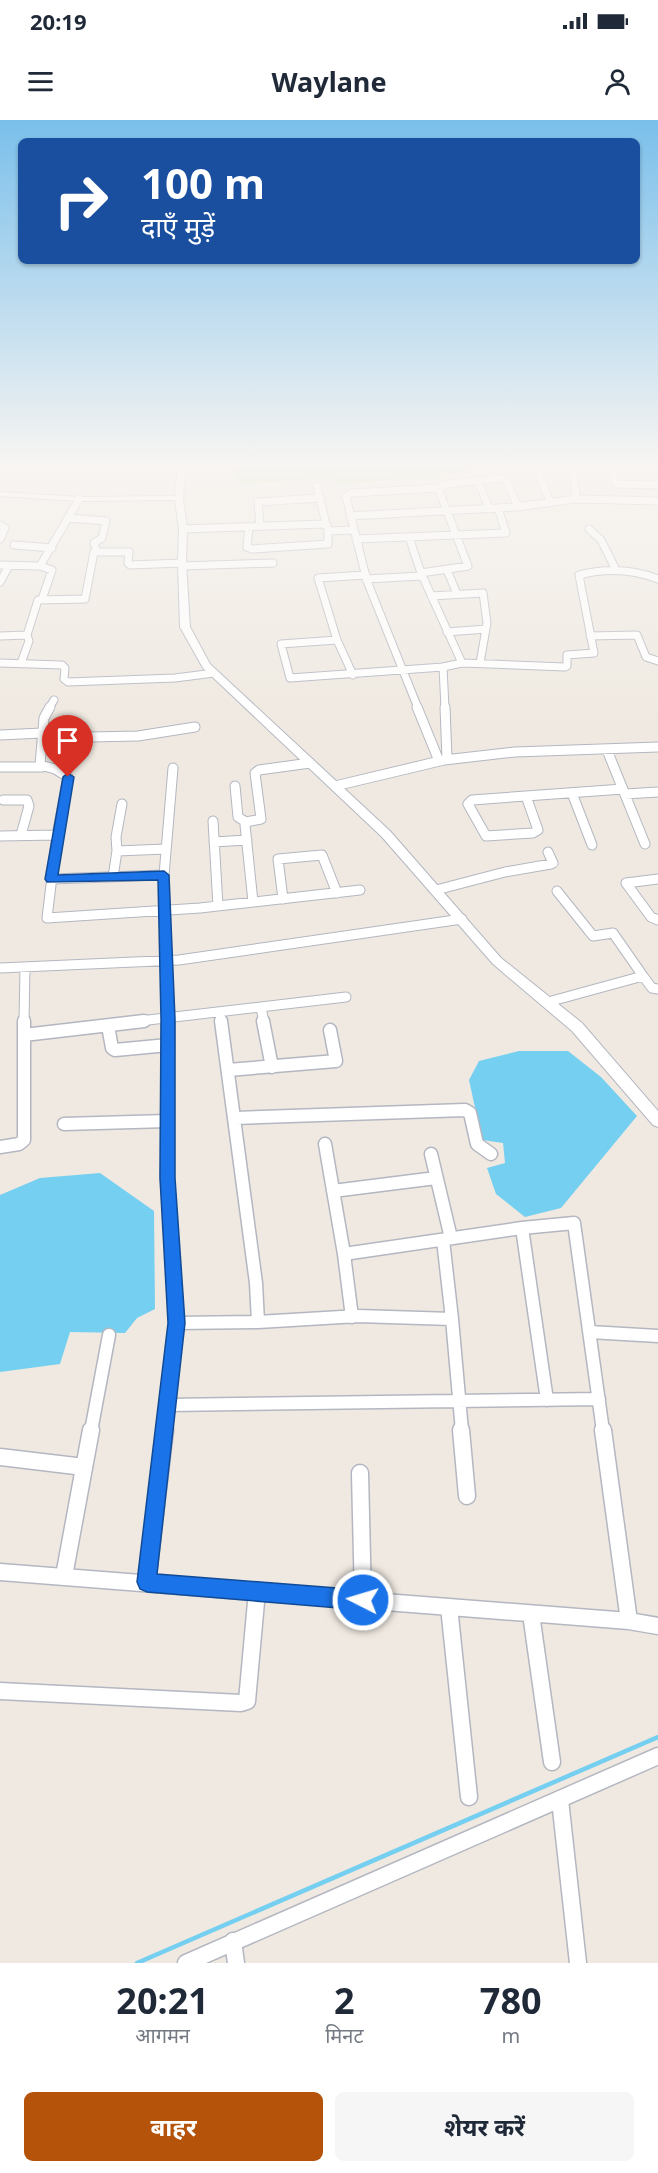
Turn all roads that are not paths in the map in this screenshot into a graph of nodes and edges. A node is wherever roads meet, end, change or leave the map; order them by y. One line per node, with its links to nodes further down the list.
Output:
1 (49, 552): 13 (street)
2 (97, 552): 22 (street)
3 (129, 552): 11 (street)
4 (182, 552): 11 (street)
5 (359, 552): 17 (street)
6 (414, 552): 16 (street)
7 (462, 552): 14 (street)
8 (607, 552): 15 (street)
9 (273, 563): 11 (street)
10 (0, 565): 12 (street)
11 (182, 565): 36 (street)
12 (9, 566): 13 (street); 19 (street)
13 (40, 566): 22 (street)
14 (447, 570): 16 (street); 20 (street)
15 (616, 570): 18 (street); 27 (street)
16 (421, 574): 17 (street); 21 (street)
17 (366, 577): 28 (street); 35 (street)
18 (658, 579)
19 (0, 582)
20 (457, 594): 21 (street); 23 (street)
21 (431, 596): 24 (street)
22 (42, 599): 25 (street)
23 (486, 629): 24 (street); 33 (street)
24 (447, 632): 32 (street)
25 (27, 634): 26 (street); 31 (street)
26 (0, 636)
27 (590, 636): 29 (street); 33 (street)
28 (337, 640): 37 (street); 37 (street)
29 (658, 661)
30 (0, 663): 31 (street)
31 (21, 663): 36 (street)
32 (462, 663): 33 (street); 34 (street)
33 (480, 663)
34 (443, 667): 35 (street); 44 (street)
35 (403, 671): 37 (street); 44 (street)
36 (214, 673): 45 (street)
37 (353, 675)
38 (54, 700): 41 (street)
39 (195, 727): 41 (street)
40 (0, 735): 41 (street)
41 (42, 736): 47 (street)
42 (658, 747): 43 (street)
43 (607, 750): 44 (street); 51 (street)
44 (443, 760): 50 (street)
45 (310, 763): 50 (street); 58 (street)
46 (0, 767): 47 (street)
47 (42, 767): 60 (street)
48 (174, 768): 66 (street)
49 (235, 786): 58 (street)
50 (335, 786): 74 (street)
51 (624, 792): 52 (street); 53 (street); 64 (street)
52 (658, 792)
53 (572, 793): 54 (street); 65 (street)
54 (526, 796): 54 (street)
55 (3, 800): 59 (street)
56 (122, 804): 67 (street)
57 (213, 821): 63 (street)
58 (246, 822): 62 (street)
59 (21, 835): 60 (street); 61 (street)
60 (57, 835): 71 (street)
61 (0, 836)
62 (247, 840): 63 (street); 78 (street)
63 (214, 842): 79 (street)
64 (645, 844)
65 (592, 845)
66 (166, 849): 67 (street); 69 (street)
67 (117, 851): 70 (street)
68 (548, 852): 74 (street)
69 (164, 875): 70 (street); 80 (street)
70 (113, 877): 71 (street)
71 (51, 879): 80 (street)
72 (658, 879): 82 (street)
73 (360, 890): 76 (street)
74 (436, 890): 81 (street)
75 (556, 891): 86 (street)
76 (337, 893): 77 (street); 77 (street)
77 (283, 899): 78 (street)
78 (253, 902): 79 (street)
79 (218, 906): 80 (street)
80 (164, 911): 83 (street)
81 (462, 919): 83 (street); 89 (street)
82 (658, 920)
83 (166, 961): 84 (street); 92 (street)
84 (25, 967): 85 (street); 95 (street)
85 (0, 968)
86 (643, 976): 87 (street); 89 (street)
87 (658, 989)
88 (346, 997): 90 (street)
89 (548, 1002): 101 (street)
90 (261, 1008): 91 (street); 97 (street)
91 (220, 1013): 92 (street); 98 (street)
92 (168, 1019): 93 (street); 96 (street)
93 (108, 1026): 95 (street); 96 (street)
94 (330, 1030): 97 (street)
95 (24, 1035): 104 (street)
96 (168, 1044): 100 (street)
97 (272, 1067): 98 (street)
98 (228, 1070): 99 (street)
99 (235, 1118): 106 (street); 114 (street)
100 (167, 1121): 102 (street); 115 (street)
101 (658, 1121)
102 (64, 1124)
103 (325, 1144): 108 (street)
104 (0, 1147)
105 (431, 1154): 107 (street)
106 (491, 1154)
107 (436, 1178): 108 (street); 110 (street)
108 (333, 1191): 111 (street)
109 (522, 1228): 110 (street); 116 (street); 120 (street)
110 (447, 1239): 111 (street); 113 (street)
111 (344, 1254): 112 (street)
112 (352, 1317): 113 (street); 114 (street)
113 (452, 1319): 121 (street)
114 (258, 1322): 115 (street)
115 (177, 1323): 122 (street)
116 (590, 1332): 118 (street); 119 (street)
117 (109, 1335): 124 (street)
118 (658, 1336)
119 (599, 1399): 120 (street); 134 (street)
120 (547, 1400): 121 (street)
121 (459, 1401): 122 (street); 126 (street)
122 (167, 1405): 129 (street)
123 (0, 1457): 124 (street)
124 (84, 1467): 128 (street)
125 (360, 1473): 131 (street)
126 (467, 1496)
127 (0, 1572): 128 (street)
128 (64, 1576): 129 (street)
129 (147, 1582): 130 (street)
130 (257, 1592): 131 (street); 136 (street)
131 (363, 1600): 132 (street)
132 (449, 1607): 133 (street); 139 (street)
133 (531, 1614): 134 (street); 138 (street)
134 (629, 1621): 135 (street)
135 (658, 1626)
136 (0, 1691)
137 (658, 1756): 140 (street)
138 (552, 1762)
139 (470, 1797)
140 (560, 1800): 141 (street); 144 (street)
141 (233, 1941): 142 (street); 143 (street)
142 (186, 1963)
143 (236, 1963)
144 (578, 1963)

